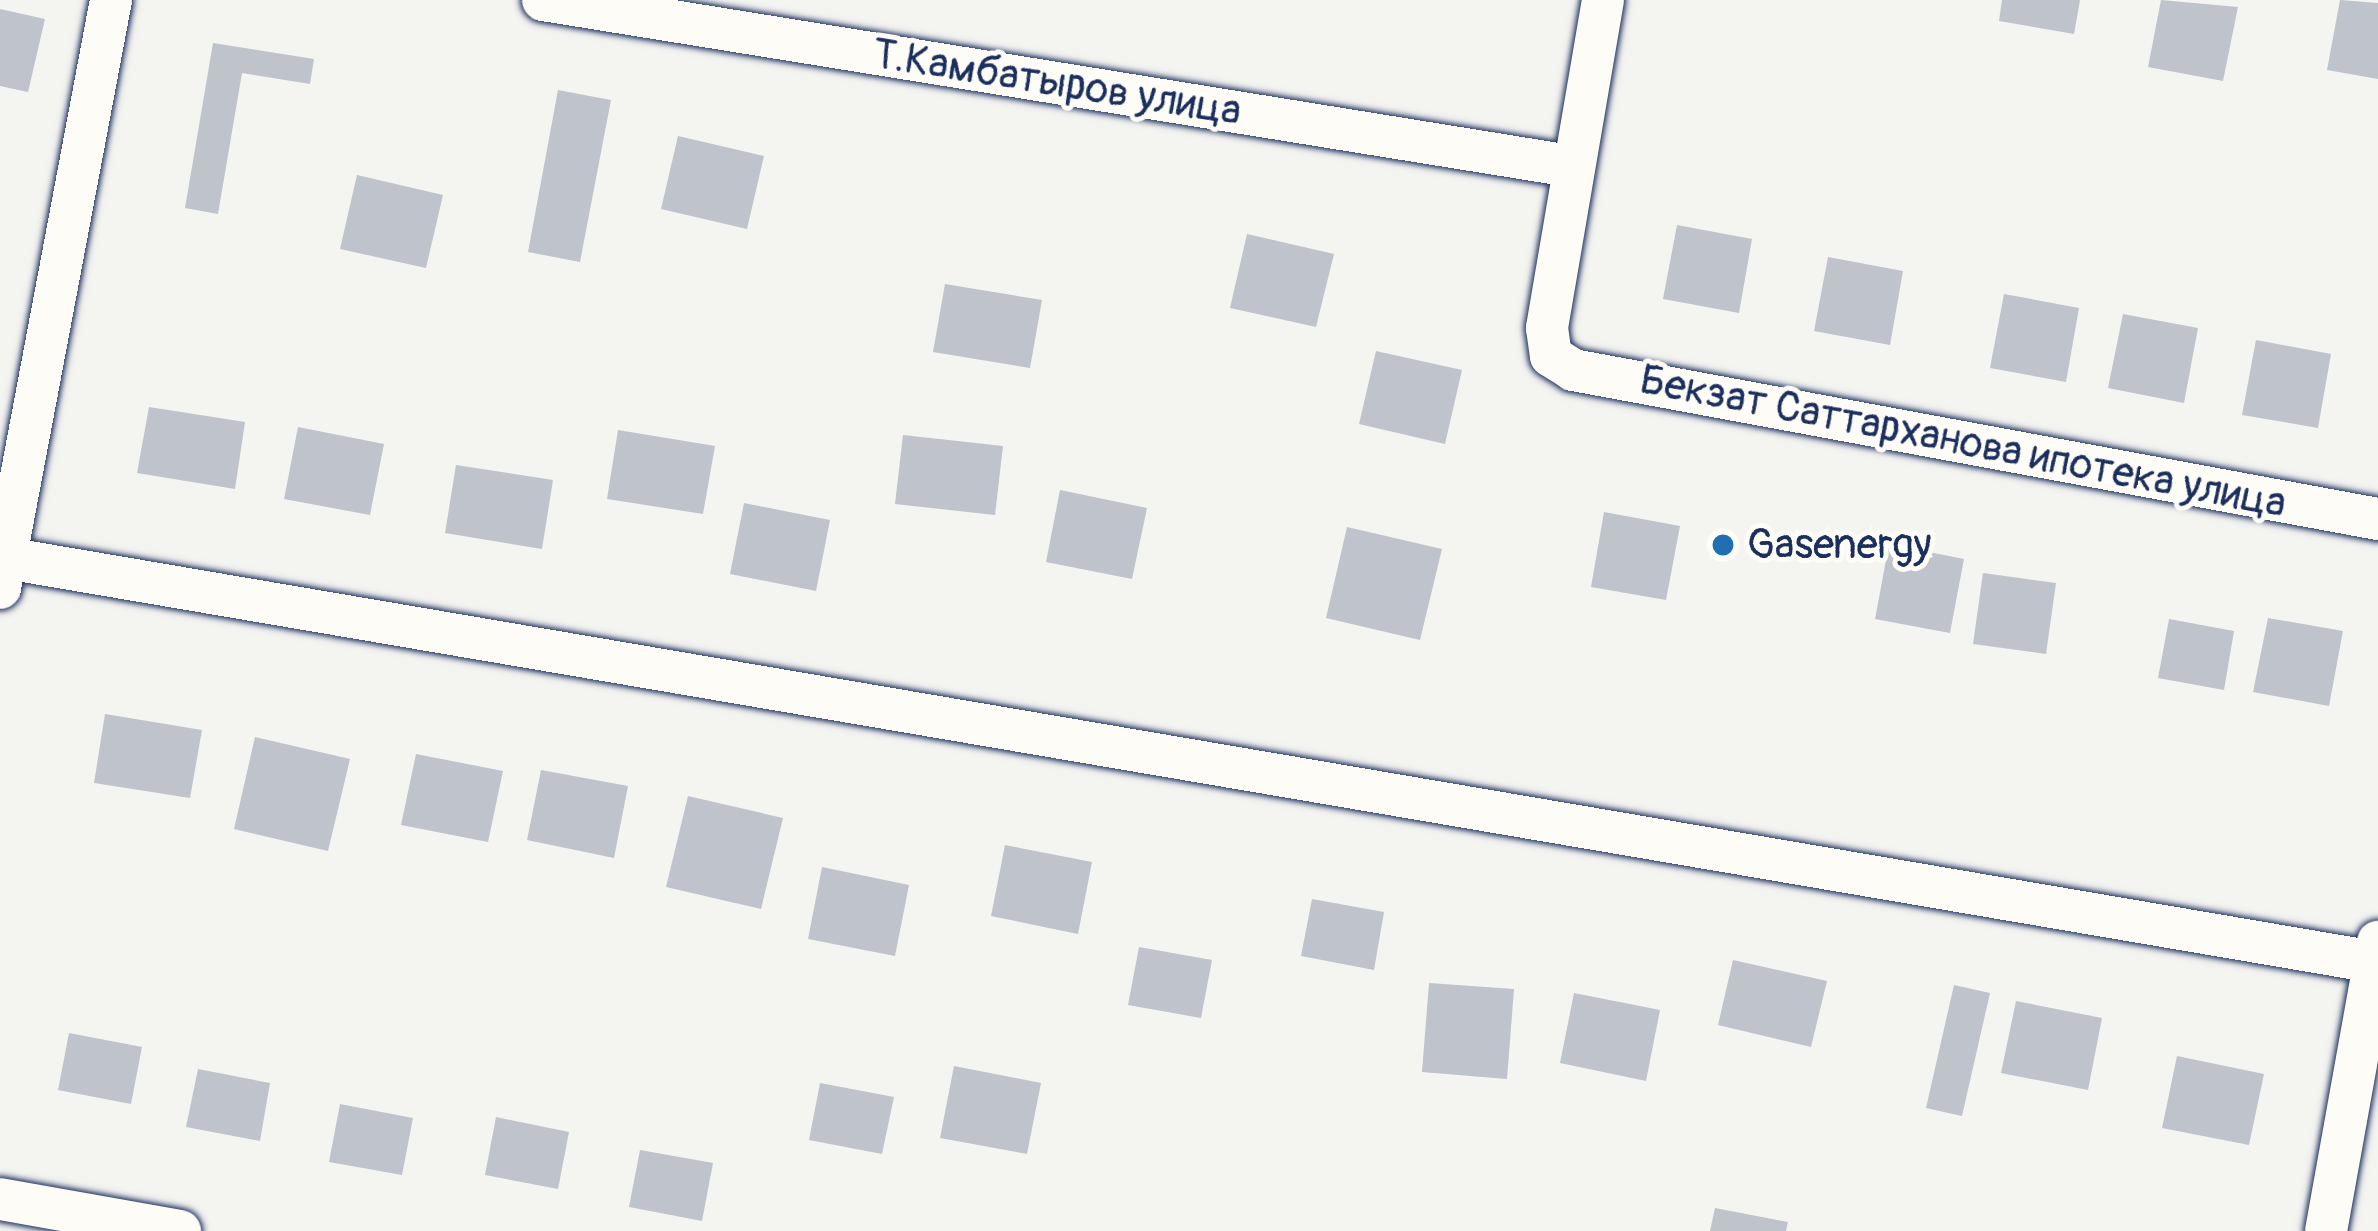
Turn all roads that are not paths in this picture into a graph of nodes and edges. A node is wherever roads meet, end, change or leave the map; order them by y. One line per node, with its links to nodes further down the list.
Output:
1 (111, 0): 6 (street)
2 (543, 0): 4 (street, Т.Камбатыров улица)
3 (1603, 0): 4 (street)
4 (1570, 166): 5 (street, Бекзат Саттарханова ипотека улица)
5 (2378, 519)
6 (2, 568): 7 (street)
7 (2376, 952): 10 (street)
8 (0, 1198): 9 (street)
9 (180, 1231)
10 (2326, 1231)

